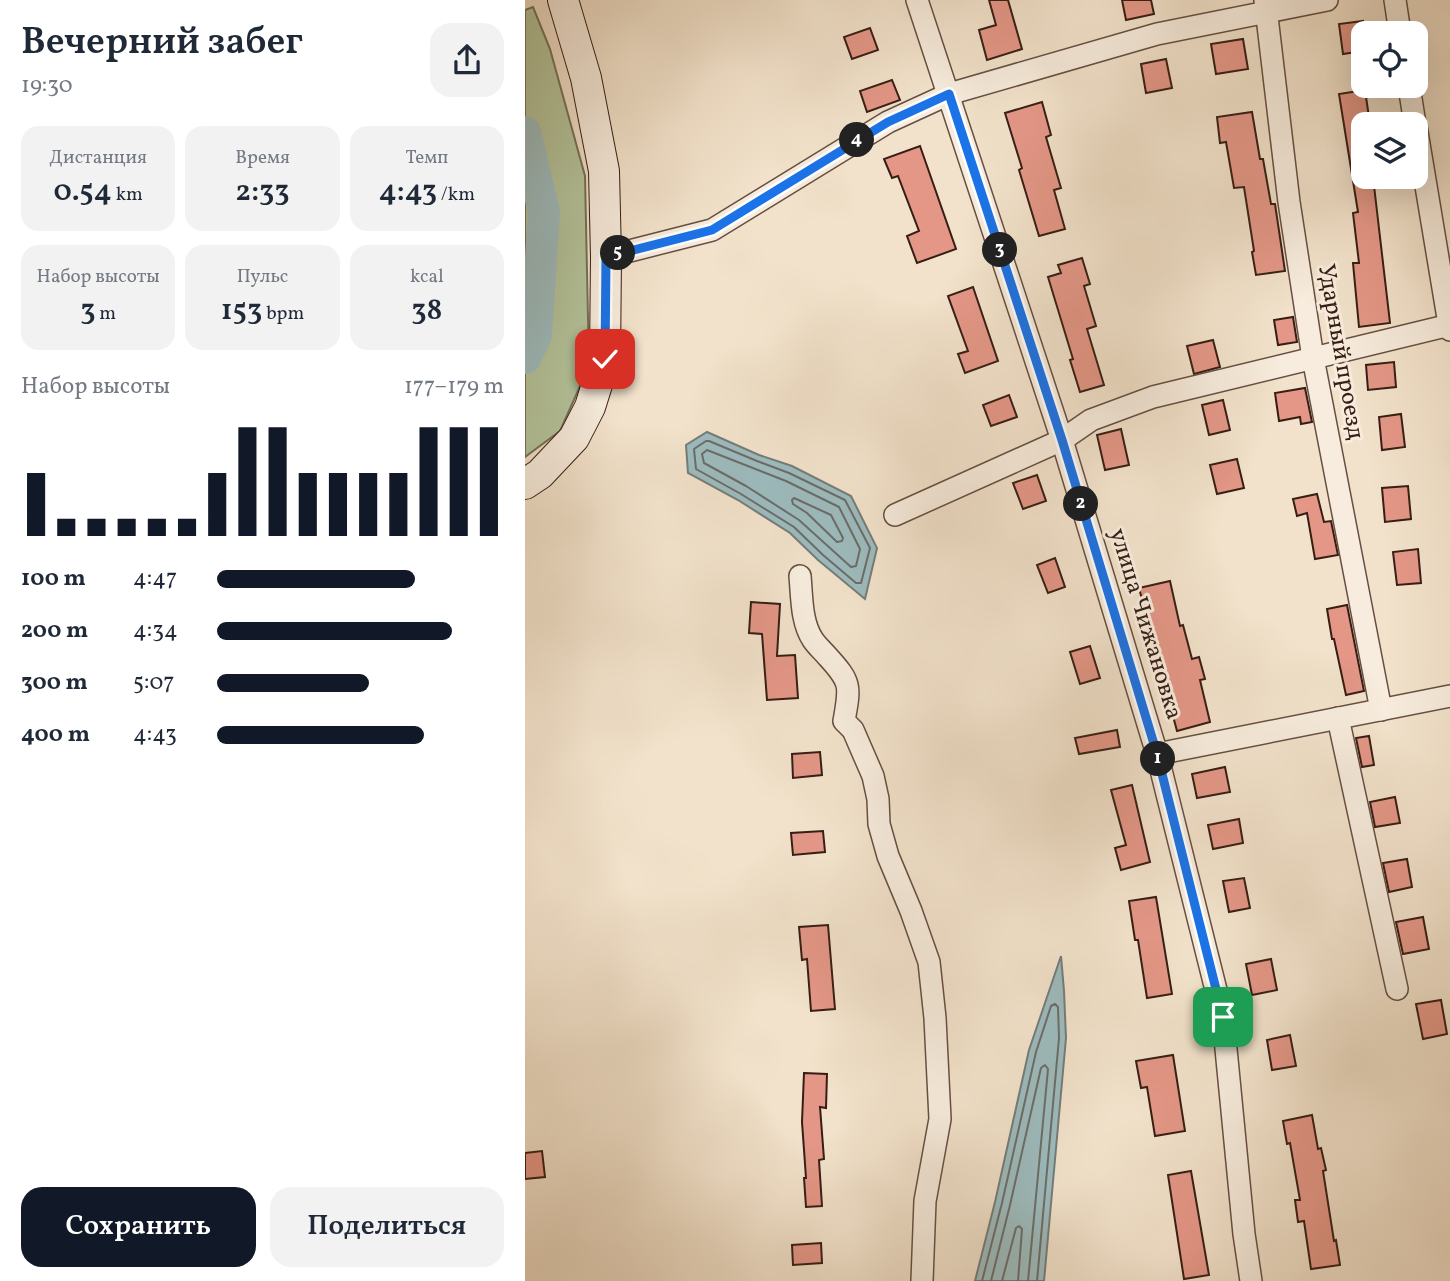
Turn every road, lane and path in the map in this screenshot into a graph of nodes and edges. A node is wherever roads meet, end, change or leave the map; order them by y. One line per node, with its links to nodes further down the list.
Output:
1 (563, 0): 9 (street)
2 (917, 0): 7 (street, улица Чижановка)
3 (1327, 0): 5 (street)
4 (1395, 0): 6 (street)
5 (1266, 6): 7 (street); 11 (street, Ударный проезд)
6 (1398, 21)
7 (949, 94): 9 (street); 12 (street, улица Чижановка)
8 (1427, 189): 10 (street)
9 (606, 257): 13 (street)
10 (1450, 326): 11 (street)
11 (1313, 358): 12 (street); 17 (street, Ударный проезд)
12 (1062, 440): 14 (street); 19 (street, улица Чижановка)
13 (525, 484)
14 (895, 515)
15 (800, 576): 21 (street)
16 (1450, 696): 17 (street)
17 (1381, 710): 18 (street)
18 (1338, 719): 19 (street); 20 (street)
19 (1157, 754): 22 (street, улица Чижановка)
20 (1397, 989)
21 (922, 1281)
22 (1251, 1281)

